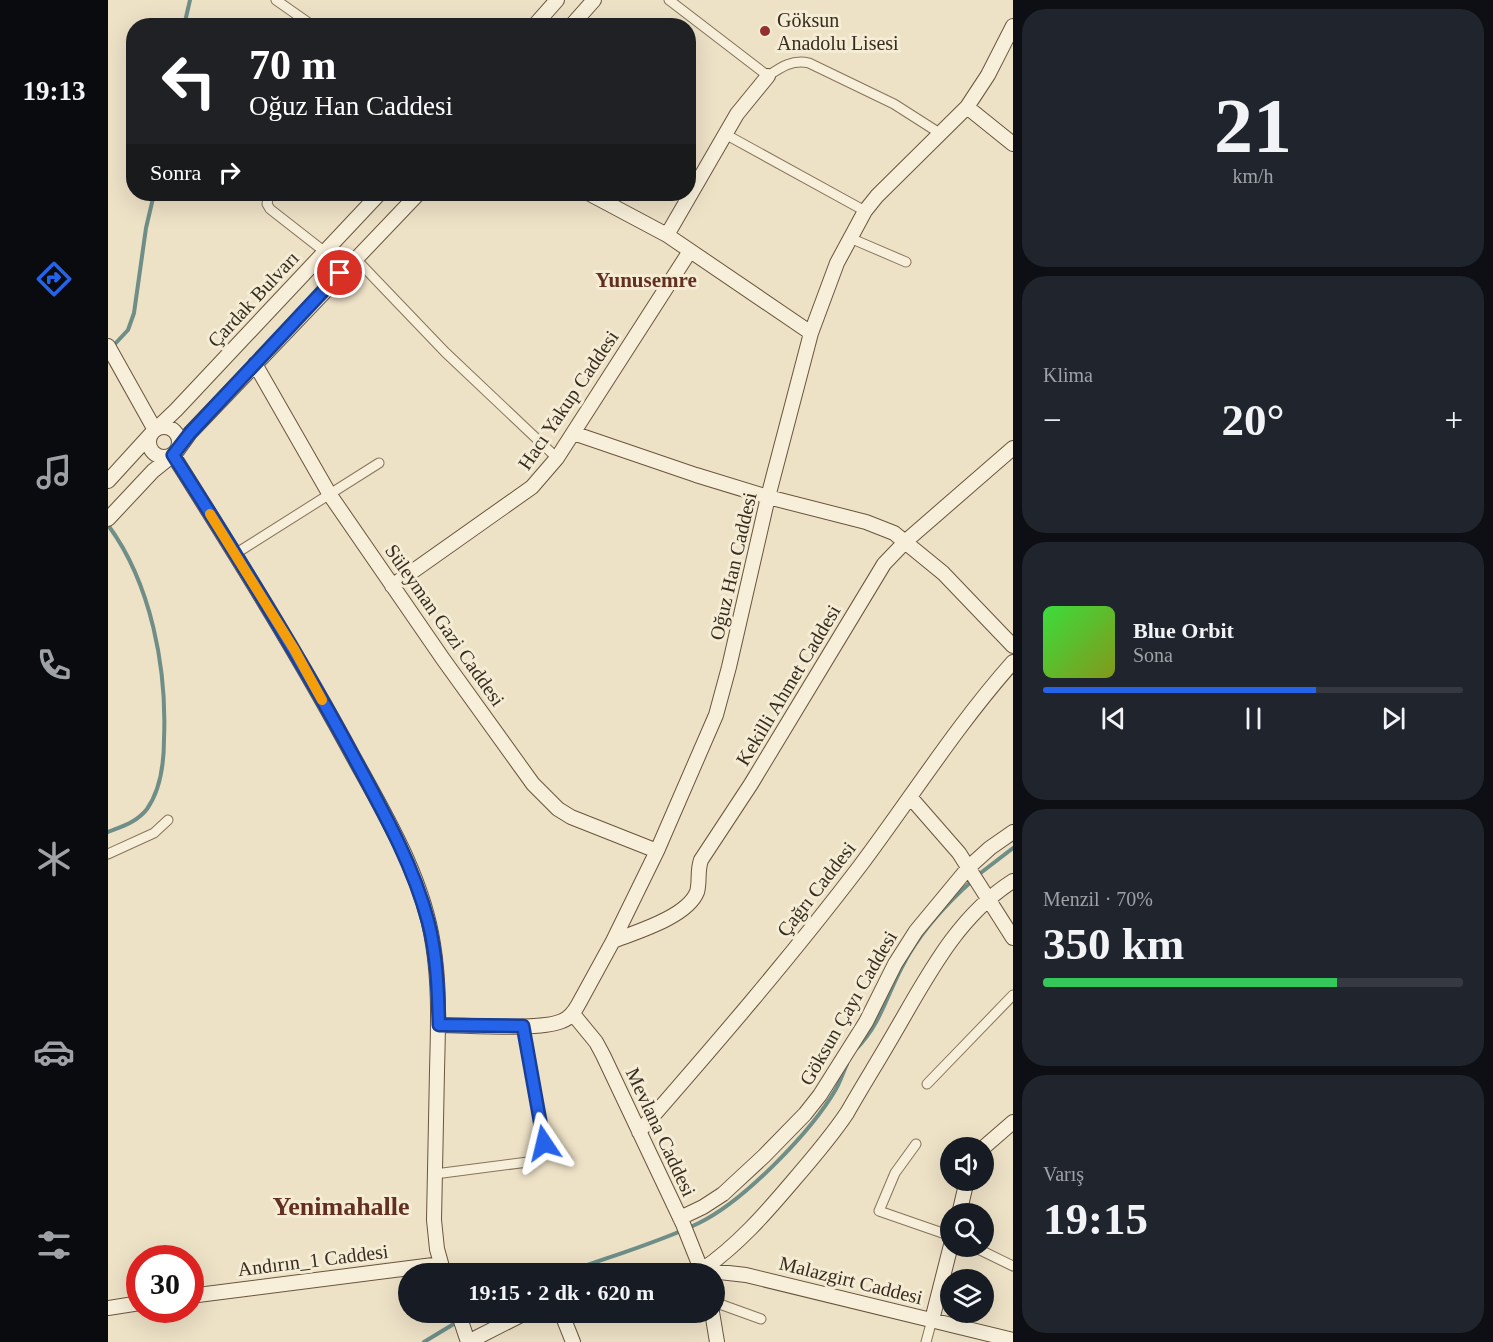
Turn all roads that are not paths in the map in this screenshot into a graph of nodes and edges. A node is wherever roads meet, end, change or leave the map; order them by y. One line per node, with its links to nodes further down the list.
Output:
1 (276, 0): 5 (street)
2 (557, 0): 6 (street)
3 (594, 0): 7 (street)
4 (669, 0): 8 (street)
5 (301, 18)
6 (541, 18)
7 (578, 18)
8 (692, 18)
9 (696, 21): 11 (street)
10 (1013, 26): 12 (street, Oğuz Han Caddesi)
11 (768, 76): 13 (street); 14 (street)
12 (967, 107): 14 (street, Oğuz Han Caddesi); 15 (street)
13 (724, 134): 16 (street); 22 (street)
14 (941, 134): 22 (street, Oğuz Han Caddesi)
15 (1013, 144)
16 (696, 184)
17 (268, 201): 26 (street)
18 (372, 201): 26 (street, Çardak Bulvarı)
19 (411, 201): 27 (street)
20 (603, 201): 23 (street)
21 (686, 201): 23 (street)
22 (865, 211): 24 (street, Oğuz Han Caddesi)
23 (667, 235): 25 (street)
24 (850, 238): 28 (street); 29 (street, Oğuz Han Caddesi)
25 (690, 251): 29 (street); 33 (street, Hacı Yakup Caddesi)
26 (325, 252): 32 (street, Çardak Bulvarı)
27 (355, 258): 31 (street); 36 (street)
28 (906, 262)
29 (811, 333): 40 (street, Oğuz Han Caddesi)
30 (108, 346): 32 (street)
31 (255, 364): 35 (street); 39 (street, Süleyman Gazi Caddesi)
32 (153, 432): 35 (street); 35 (street); 38 (street, Çardak Bulvarı)
33 (573, 433): 36 (street, Hacı Yakup Caddesi); 40 (street)
34 (1013, 448): 42 (street, Kekilli Ahmet Caddesi)
35 (175, 453): 41 (street); 43 (street)
36 (557, 458): 44 (street, Hacı Yakup Caddesi)
37 (379, 463): 39 (street)
38 (108, 481)
39 (330, 495): 43 (street); 44 (street, Süleyman Gazi Caddesi)
40 (768, 497): 42 (street); 50 (street, Oğuz Han Caddesi)
41 (111, 516)
42 (906, 541): 45 (street); 56 (street, Kekilli Ahmet Caddesi)
43 (236, 554): 59 (street)
44 (392, 586): 50 (street, Süleyman Gazi Caddesi)
45 (1013, 646)
46 (1013, 662): 47 (street, Çağrı Caddesi)
47 (911, 798): 52 (street); 63 (street, Çağrı Caddesi)
48 (168, 820): 51 (street)
49 (1013, 832): 52 (street, Göksun Çayı Caddesi)
50 (657, 851): 56 (street, Oğuz Han Caddesi)
51 (108, 854)
52 (971, 870): 54 (street); 67 (street, Göksun Çayı Caddesi)
53 (1013, 881): 54 (street)
54 (986, 894): 55 (street); 73 (street)
55 (1013, 938)
56 (613, 941): 58 (street, Oğuz Han Caddesi)
57 (1013, 995): 61 (street)
58 (573, 1014): 60 (street); 63 (street, Mevlana Caddesi)
59 (439, 1025): 60 (street); 66 (street)
60 (523, 1026): 66 (street)
61 (927, 1084)
62 (1013, 1122): 64 (street)
63 (639, 1132): 67 (street, Mevlana Caddesi)
64 (994, 1138)
65 (916, 1144): 68 (street)
66 (435, 1174): 71 (street)
67 (681, 1221): 72 (street, Mevlana Caddesi)
68 (940, 1232)
69 (948, 1257): 82 (street)
70 (994, 1257): 74 (street)
71 (442, 1263)
72 (699, 1263)
73 (714, 1263)
74 (1013, 1266)
75 (725, 1272): 82 (street, Malazgirt Caddesi)
76 (398, 1274): 77 (street, Andırın_1 Caddesi)
77 (204, 1295)
78 (126, 1305): 80 (street)
79 (725, 1306): 81 (street)
80 (108, 1308)
81 (761, 1319)
82 (932, 1320): 88 (street, Malazgirt Caddesi); 91 (street)
83 (462, 1323): 87 (street)
84 (503, 1323): 87 (street)
85 (565, 1323): 89 (street)
86 (714, 1323): 90 (street)
87 (467, 1339)
88 (1013, 1340)
89 (573, 1342)
90 (717, 1342)
91 (926, 1342)

